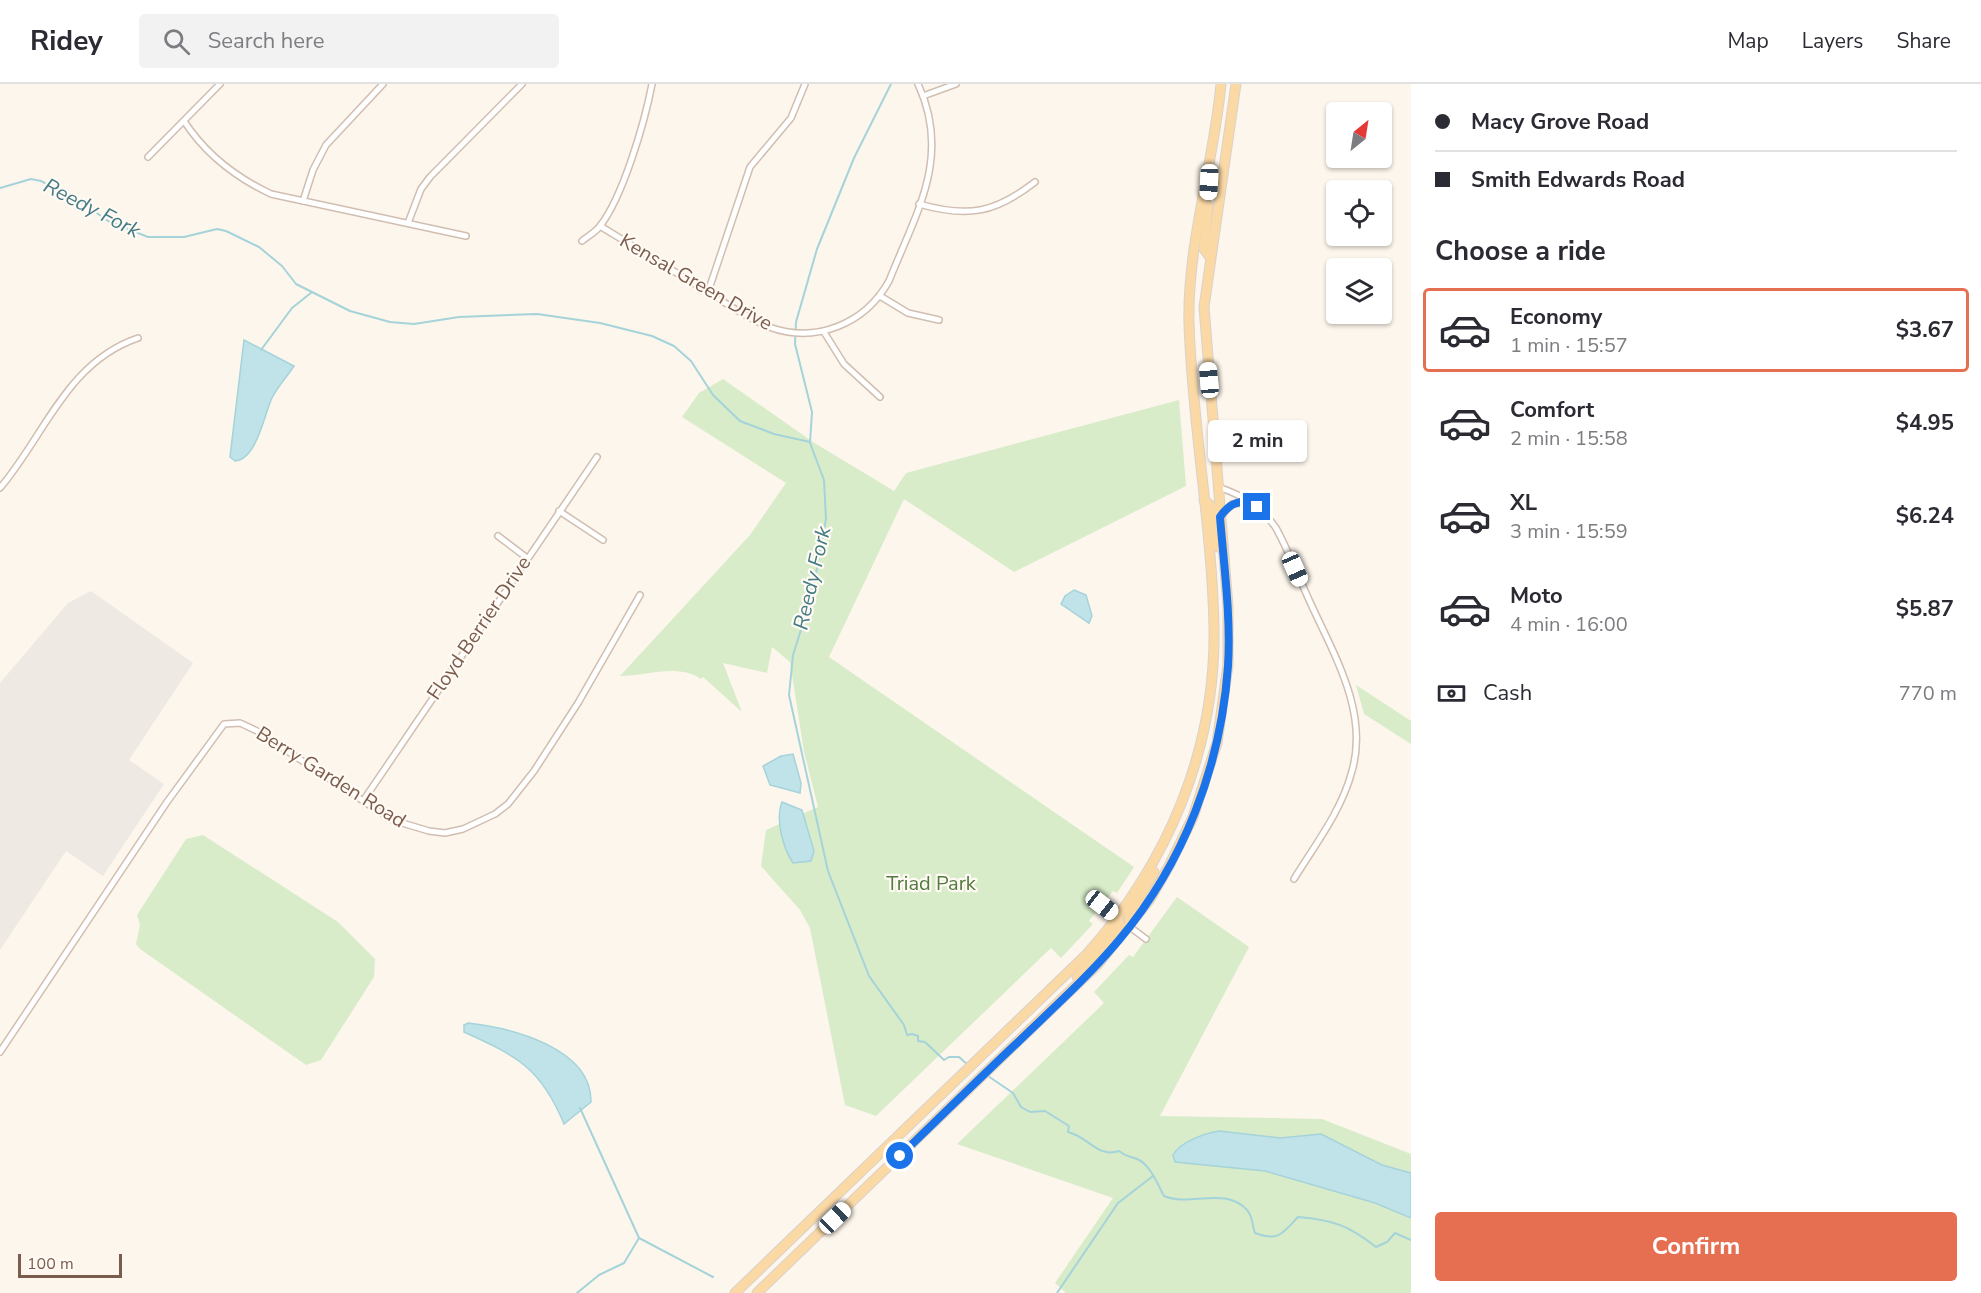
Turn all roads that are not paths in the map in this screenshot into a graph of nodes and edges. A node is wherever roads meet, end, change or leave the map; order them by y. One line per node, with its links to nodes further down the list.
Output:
1 (220, 84): 11 (street)
2 (384, 84): 15 (street)
3 (522, 84): 17 (street)
4 (652, 84): 18 (street)
5 (805, 84): 22 (street)
6 (918, 84): 10 (street, Kensal Green Drive)
7 (956, 84): 10 (street)
8 (1221, 84): 13 (main road)
9 (1236, 84): 21 (main road)
10 (923, 96): 16 (street, Kensal Green Drive)
11 (184, 120): 12 (street); 15 (street)
12 (148, 158)
13 (1210, 161): 21 (main road); 31 (main road)
14 (1035, 182): 16 (street)
15 (303, 201): 17 (street)
16 (919, 204): 23 (street, Kensal Green Drive)
17 (408, 224): 19 (street)
18 (600, 226): 20 (street); 22 (street, Kensal Green Drive)
19 (466, 236)
20 (582, 241)
21 (1210, 257): 29 (main road)
22 (708, 292): 25 (street, Kensal Green Drive)
23 (880, 296): 24 (street); 25 (street, Kensal Green Drive)
24 (939, 320)
25 (824, 332): 27 (street)
26 (138, 338): 30 (street)
27 (879, 397)
28 (597, 457): 33 (street, Floyd Berrier Drive)
29 (1218, 486): 32 (street); 34 (main road)
30 (0, 488)
31 (1204, 500): 39 (main road); 41 (main road)
32 (1250, 502): 34 (street); 42 (street)
33 (559, 511): 36 (street); 37 (street, Floyd Berrier Drive)
34 (1220, 517): 39 (main road)
35 (498, 536): 37 (street)
36 (603, 540)
37 (527, 558): 40 (street, Floyd Berrier Drive)
38 (640, 595): 40 (street, Berry Garden Road)
39 (1228, 606): 45 (main road)
40 (363, 801): 48 (street, Berry Garden Road)
41 (1172, 828): 44 (main road); 45 (main road)
42 (1294, 879)
43 (1102, 905): 44 (street)
44 (1118, 917): 47 (main road); 49 (main road)
45 (1130, 927): 46 (street); 47 (main road)
46 (1146, 939)
47 (1043, 1018): 50 (main road)
48 (0, 1052)
49 (735, 1293)
50 (757, 1293)

